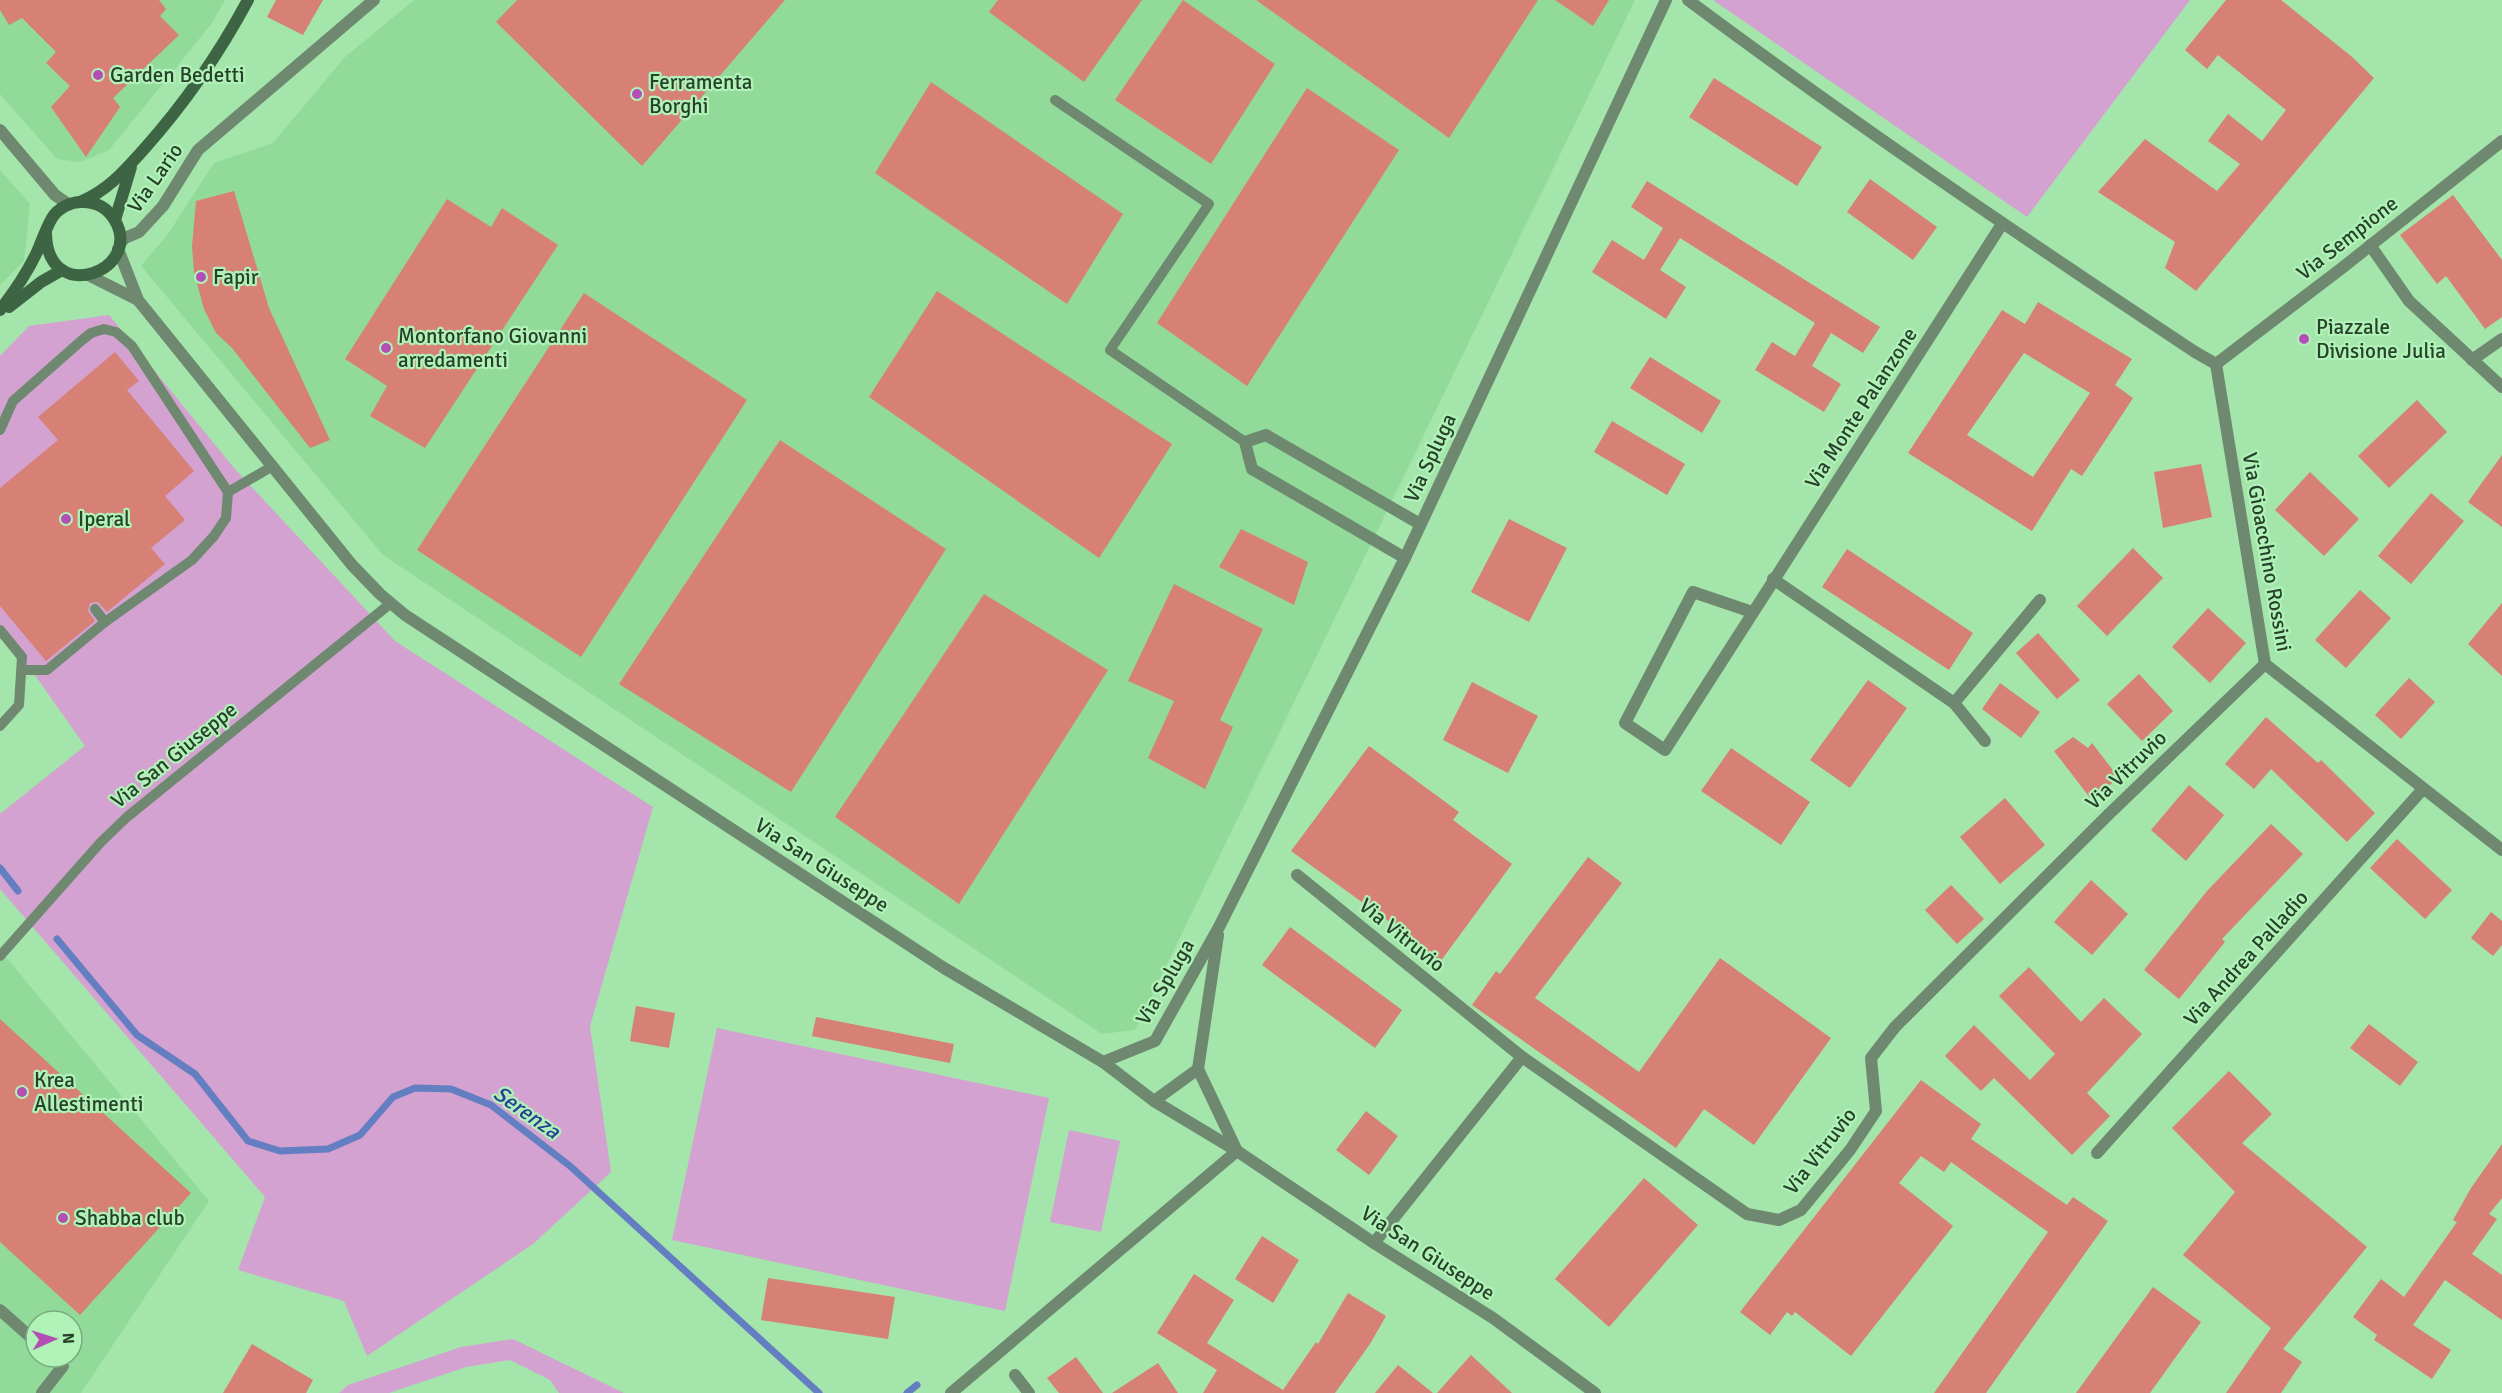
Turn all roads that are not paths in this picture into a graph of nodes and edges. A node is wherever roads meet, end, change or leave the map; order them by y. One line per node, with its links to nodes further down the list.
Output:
1 (248, 0): 8 (main road)
2 (374, 0): 14 (street, Via Lario)
3 (1666, 0): 29 (street, Via Spluga)
4 (1688, 0): 12 (street)
5 (1055, 100): 26 (lane)
6 (0, 130): 10 (street)
7 (2502, 141): 15 (street, Via Sempione)
8 (132, 163): 9 (main road); 11 (main road)
9 (81, 201): 10 (main road); 11 (main road)
10 (63, 208): 13 (main road)
11 (116, 224): 14 (street, Via Lario); 16 (main road)
12 (2002, 224): 23 (street); 31 (street, Via Monte Palanzone)
13 (46, 233): 17 (main road); 20 (main road)
14 (131, 235): 16 (street, Via Lario)
15 (2370, 245): 22 (street); 23 (street, Via Sempione)
16 (119, 246): 18 (main road); 19 (street, Via San Giuseppe)
17 (62, 270): 18 (main road); 20 (main road)
18 (88, 275): 19 (street, Via San Giuseppe)
19 (138, 300): 27 (street, Via San Giuseppe)
20 (0, 312)
21 (2502, 339): 22 (street)
22 (2472, 360): 24 (street)
23 (2216, 364): 38 (street, Via Gioacchino Rossini)
24 (2502, 387)
25 (0, 430): 28 (lane)
26 (1245, 442): 29 (street); 30 (street)
27 (273, 466): 28 (lane); 33 (street, Via San Giuseppe)
28 (228, 492): 36 (lane)
29 (1420, 524): 30 (street, Via Spluga)
30 (1404, 558): 46 (street, Via Spluga)
31 (1773, 579): 35 (street, Via Monte Palanzone); 40 (street)
32 (2040, 600): 40 (street)
33 (391, 603): 47 (lane, Via San Giuseppe); 49 (street, Via San Giuseppe)
34 (94, 609): 36 (lane)
35 (1752, 612): 35 (street, Via Monte Palanzone)
36 (105, 622): 39 (lane)
37 (0, 630): 39 (lane)
38 (2265, 664): 43 (street, Via Gioacchino Rossini); 48 (street, Via Vitruvio)
39 (22, 670): 41 (lane)
40 (1954, 703): 42 (street)
41 (0, 726)
42 (1985, 741)
43 (2423, 789): 44 (street, Via Gioacchino Rossini); 53 (street, Via Andrea Palladio)
44 (2502, 850)
45 (1297, 875): 48 (street, Via Vitruvio)
46 (1219, 927): 49 (street, Via Spluga); 50 (street, Via Spluga)
47 (0, 956)
48 (1522, 1058): 54 (street)
49 (1103, 1062): 51 (street, Via San Giuseppe)
50 (1198, 1069): 51 (street); 52 (street)
51 (1154, 1101): 52 (street, Via San Giuseppe)
52 (1237, 1150): 54 (street, Via San Giuseppe); 61 (street)
53 (2097, 1153)
54 (1374, 1244): 59 (street, Via San Giuseppe)
55 (0, 1310): 56 (street)
56 (24, 1331)
57 (61, 1369): 60 (street)
58 (1015, 1375): 62 (street)
59 (1579, 1389): 63 (street, Via San Giuseppe)
60 (42, 1393)
61 (951, 1393)
62 (1029, 1393)
63 (1595, 1393)

